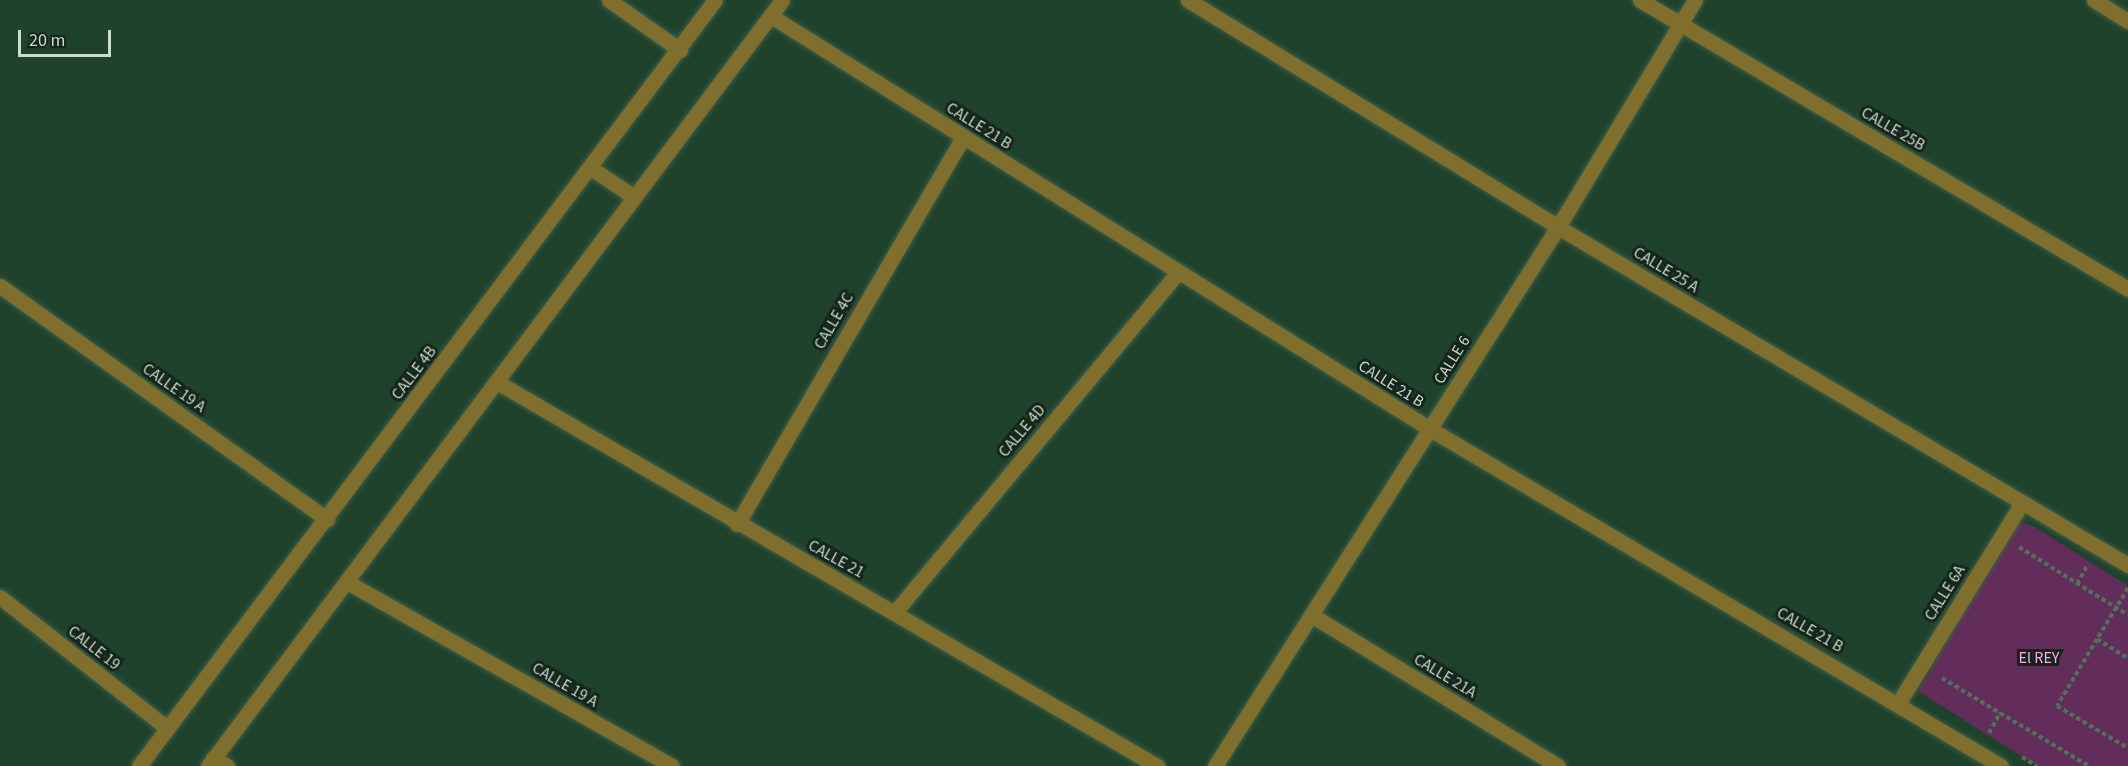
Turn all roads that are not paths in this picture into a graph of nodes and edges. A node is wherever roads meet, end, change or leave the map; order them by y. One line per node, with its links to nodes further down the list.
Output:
1 (609, 0): 11 (street)
2 (715, 0): 11 (street, CALLE 4B)
3 (782, 0): 8 (street)
4 (1188, 0): 15 (street, CALLE 25 A)
5 (1640, 0): 10 (street, CALLE 25B)
6 (1695, 0): 10 (street, CALLE 6)
7 (2094, 0): 9 (street)
8 (771, 16): 12 (street, CALLE 21 B); 14 (street)
9 (2128, 21)
10 (1679, 24): 15 (street, CALLE 6); 18 (street, CALLE 25B)
11 (680, 50): 13 (street, CALLE 4B)
12 (963, 137): 16 (street, CALLE 21 B); 23 (street, CALLE 4C)
13 (591, 168): 14 (street); 22 (street, CALLE 4B)
14 (634, 197): 19 (street)
15 (1558, 227): 20 (street, CALLE 6); 21 (street, CALLE 25 A)
16 (1177, 273): 20 (street, CALLE 21 B); 27 (street, CALLE 4D)
17 (0, 286): 22 (street, CALLE 19 A)
18 (2128, 289)
19 (497, 382): 23 (street, CALLE 21); 25 (street)
20 (1430, 429): 28 (street, CALLE 6); 29 (street, CALLE 21 B)
21 (2022, 503): 24 (street, CALLE 25 A); 29 (street, CALLE 6A)
22 (327, 519): 30 (street, CALLE 4B)
23 (737, 524): 27 (street, CALLE 21)
24 (2128, 565)
25 (347, 582): 31 (street); 33 (street, CALLE 19 A)
26 (0, 597): 30 (street, CALLE 19)
27 (895, 612): 34 (street, CALLE 21)
28 (1313, 616): 35 (street, CALLE 6); 36 (street, CALLE 21A)
29 (1899, 702): 37 (street, CALLE 21 B)
30 (166, 727): 32 (street, CALLE 4B)
31 (216, 763)
32 (139, 766)
33 (672, 766)
34 (1157, 766)
35 (1215, 766)
36 (1558, 766)
37 (2001, 766)

